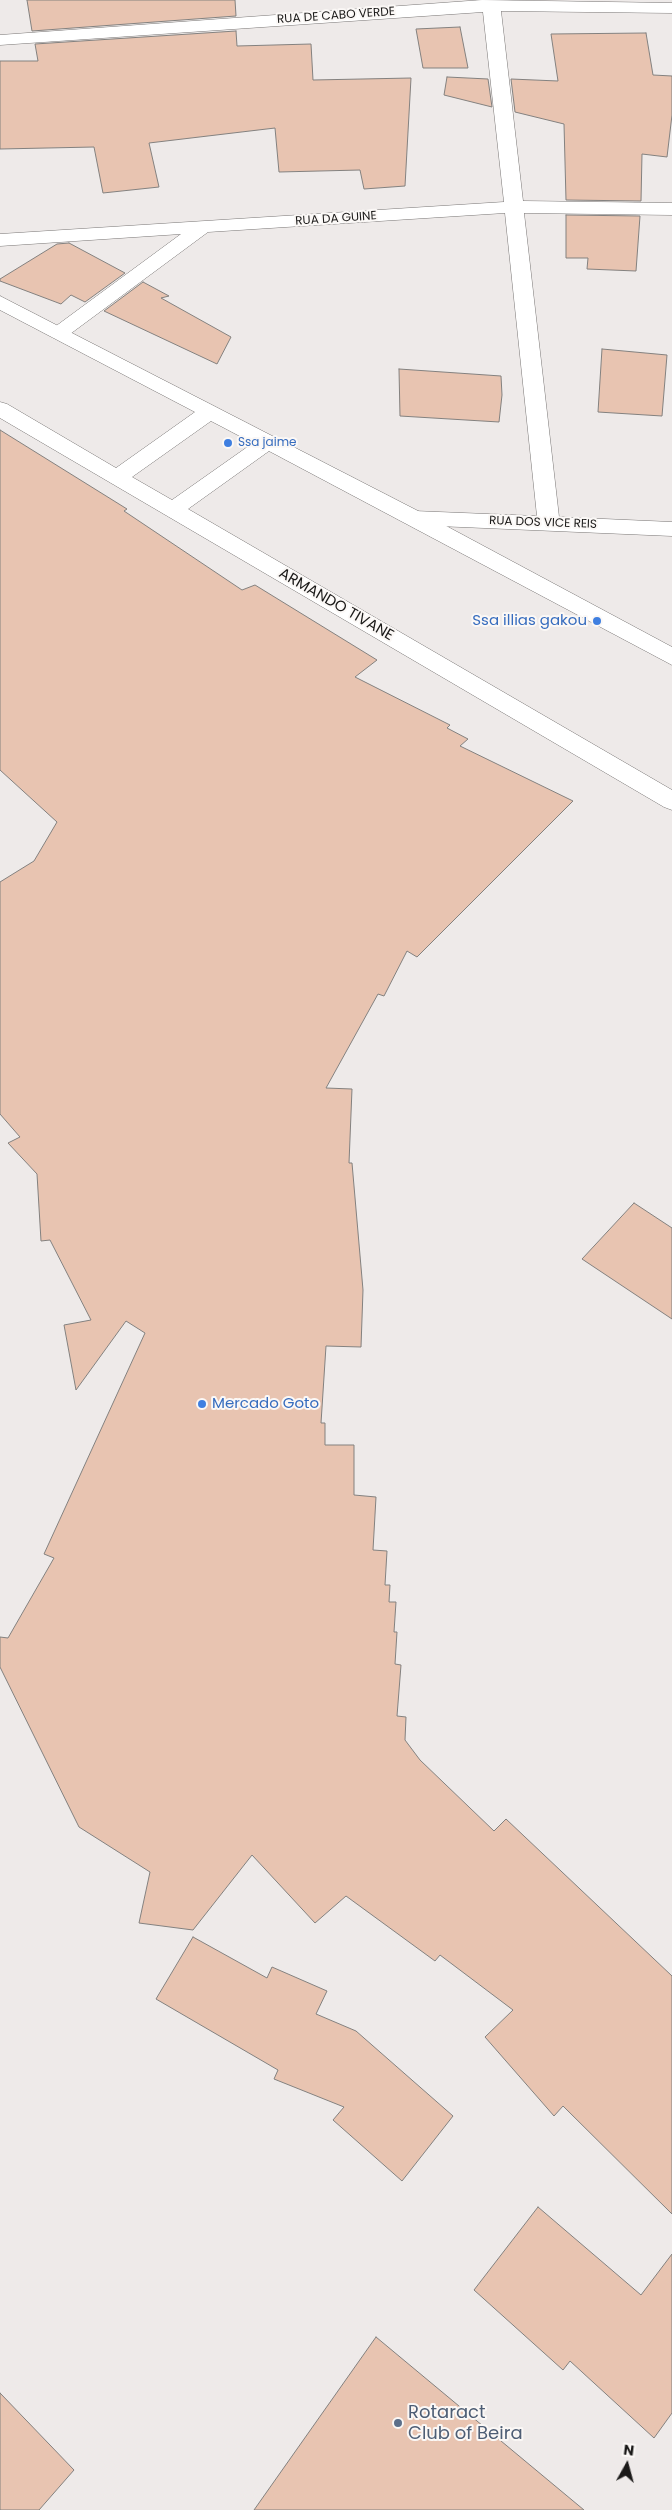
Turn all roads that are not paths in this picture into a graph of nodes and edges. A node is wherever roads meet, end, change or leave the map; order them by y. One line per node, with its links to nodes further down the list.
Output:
1 (491, 3): 2 (street, RUA DE CABO VERDE); 3 (street, RUA DE CABO VERDE); 4 (street)
2 (672, 8)
3 (0, 40)
4 (512, 207): 5 (street, RUA DA GUINE); 6 (street, RUA DA GUINE); 16 (street)
5 (672, 209)
6 (203, 227): 7 (street, RUA DA GUINE); 9 (street)
7 (0, 240)
8 (0, 302): 9 (street)
9 (59, 333): 11 (street)
10 (0, 409): 13 (street, ARMANDO TIVANE)
11 (210, 412): 12 (street); 13 (street)
12 (268, 442): 14 (street); 15 (street)
13 (117, 477): 14 (street, ARMANDO TIVANE)
14 (174, 509): 19 (street, ARMANDO TIVANE)
15 (414, 518): 16 (street, RUA DOS VICE REIS); 18 (street)
16 (549, 523): 17 (street, RUA DOS VICE REIS)
17 (672, 529)
18 (672, 657)
19 (672, 801)

